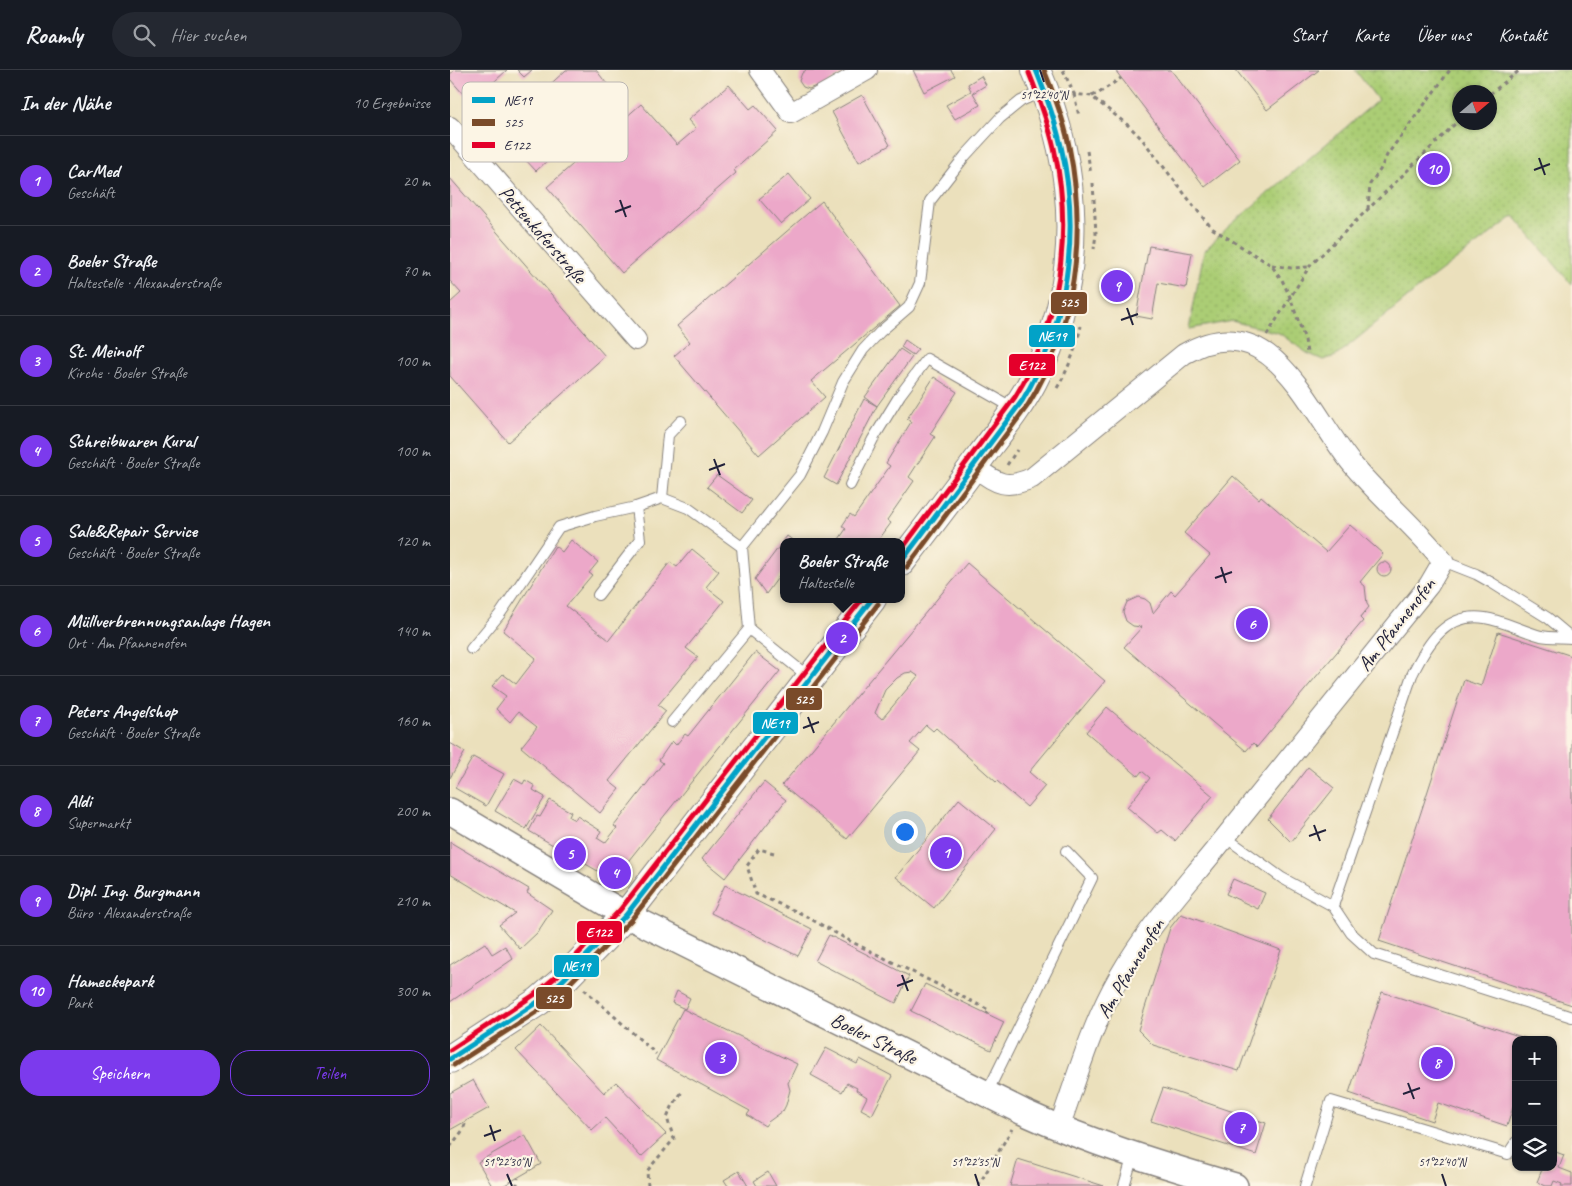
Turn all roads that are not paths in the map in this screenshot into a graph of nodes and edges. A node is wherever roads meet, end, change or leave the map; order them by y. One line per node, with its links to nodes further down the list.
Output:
1 (760, 70): 2 (street)
2 (867, 70)
3 (1040, 80): 8 (main road); 14 (lane)
4 (450, 126): 5 (street, Pettenkoferstraße)
5 (462, 140)
6 (481, 162): 7 (street, Pettenkoferstraße)
7 (636, 340)
8 (1016, 409): 10 (main road); 11 (lane)
9 (681, 421): 12 (lane)
10 (974, 467): 15 (main road); 16 (street, Am Pfannenofen)
11 (850, 485)
12 (662, 498): 13 (lane); 14 (lane)
13 (636, 507): 17 (lane); 21 (lane)
14 (742, 547): 19 (lane)
15 (905, 557)
16 (1443, 561): 20 (lane); 25 (street, Am Pfannenofen)
17 (598, 595)
18 (869, 603): 22 (main road)
19 (749, 629): 22 (lane); 23 (lane)
20 (1572, 638): 27 (lane)
21 (470, 649)
22 (811, 678): 28 (main road)
23 (672, 722)
24 (450, 811): 28 (street, Boeler Straße)
25 (1225, 838): 27 (lane); 32 (street, Am Pfannenofen)
26 (1066, 851): 31 (lane)
27 (1333, 906): 29 (lane)
28 (626, 916): 30 (main road); 31 (street, Boeler Straße)
29 (1572, 1016)
30 (450, 1060)
31 (987, 1094): 32 (street, Boeler Straße)
32 (1059, 1128): 34 (street, Boeler Straße)
33 (1512, 1148): 37 (lane)
34 (1134, 1154): 35 (lane); 36 (street, Boeler Straße)
35 (1124, 1186)
36 (1235, 1186)
37 (1305, 1186)

